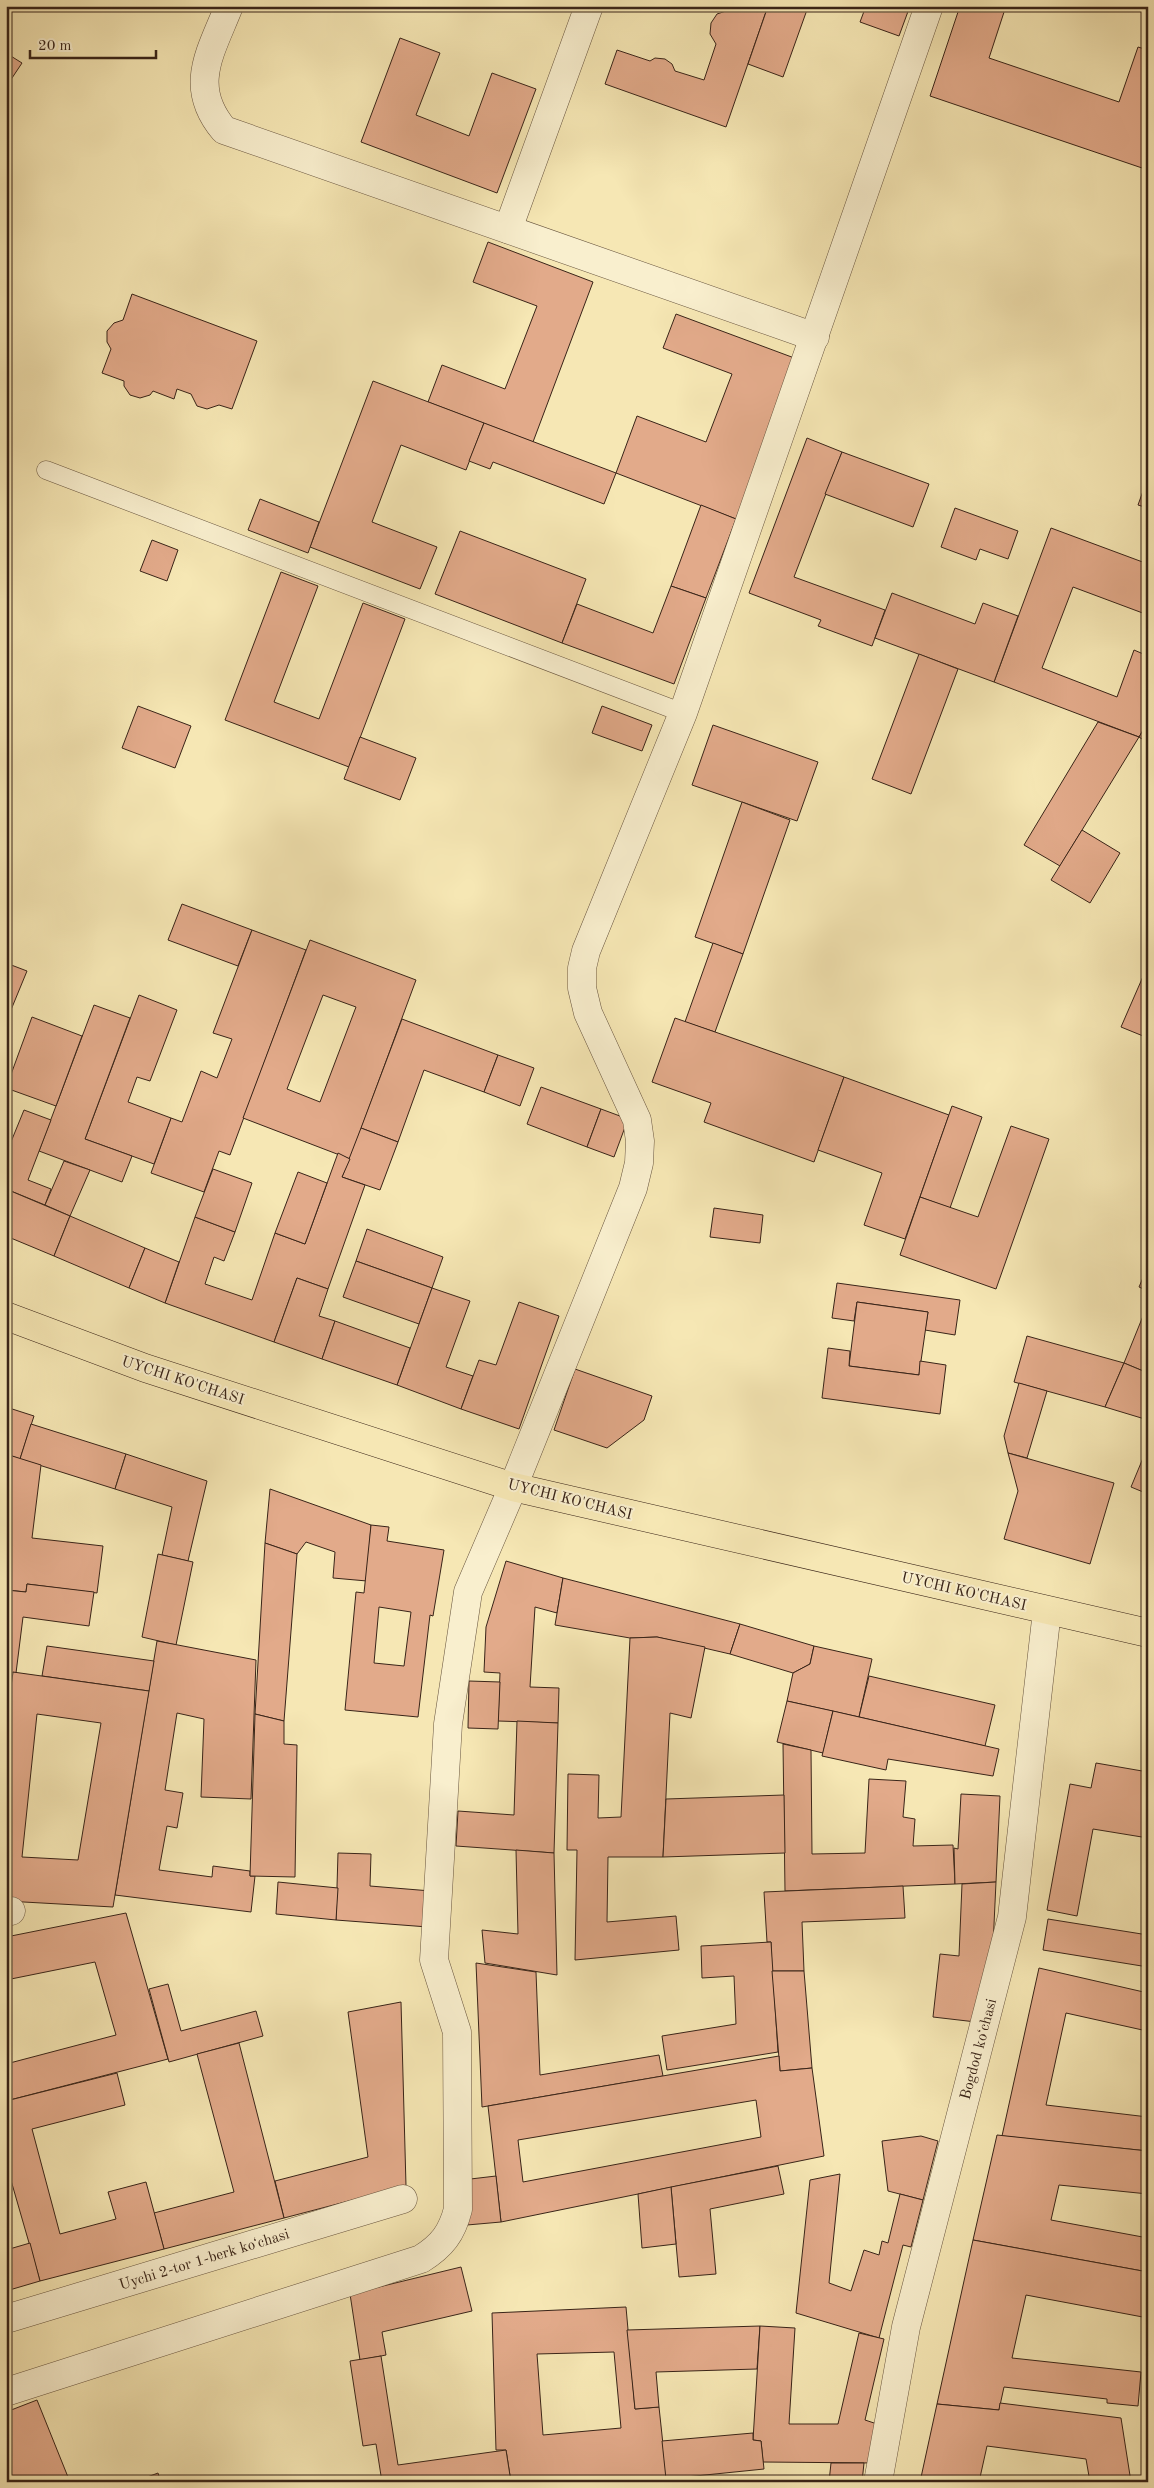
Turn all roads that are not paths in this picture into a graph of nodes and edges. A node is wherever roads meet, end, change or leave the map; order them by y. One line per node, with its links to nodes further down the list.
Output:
1 (229, 6): 4 (street)
2 (589, 6): 4 (street)
3 (929, 6): 5 (street)
4 (508, 229): 5 (street)
5 (816, 336): 7 (street)
6 (46, 470): 7 (lane)
7 (683, 713): 9 (street)
8 (6, 1316): 9 (main road, UYCHI KO'CHASI)
9 (513, 1487): 10 (main road, UYCHI KO'CHASI); 14 (street)
10 (1047, 1611): 11 (main road, UYCHI KO'CHASI); 15 (street, Bogdod koʻchasi)
11 (1148, 1633)
12 (403, 2199): 13 (street, Uychi 2-tor 1-berk koʻchasi)
13 (6, 2319)
14 (6, 2392)
15 (878, 2482)

